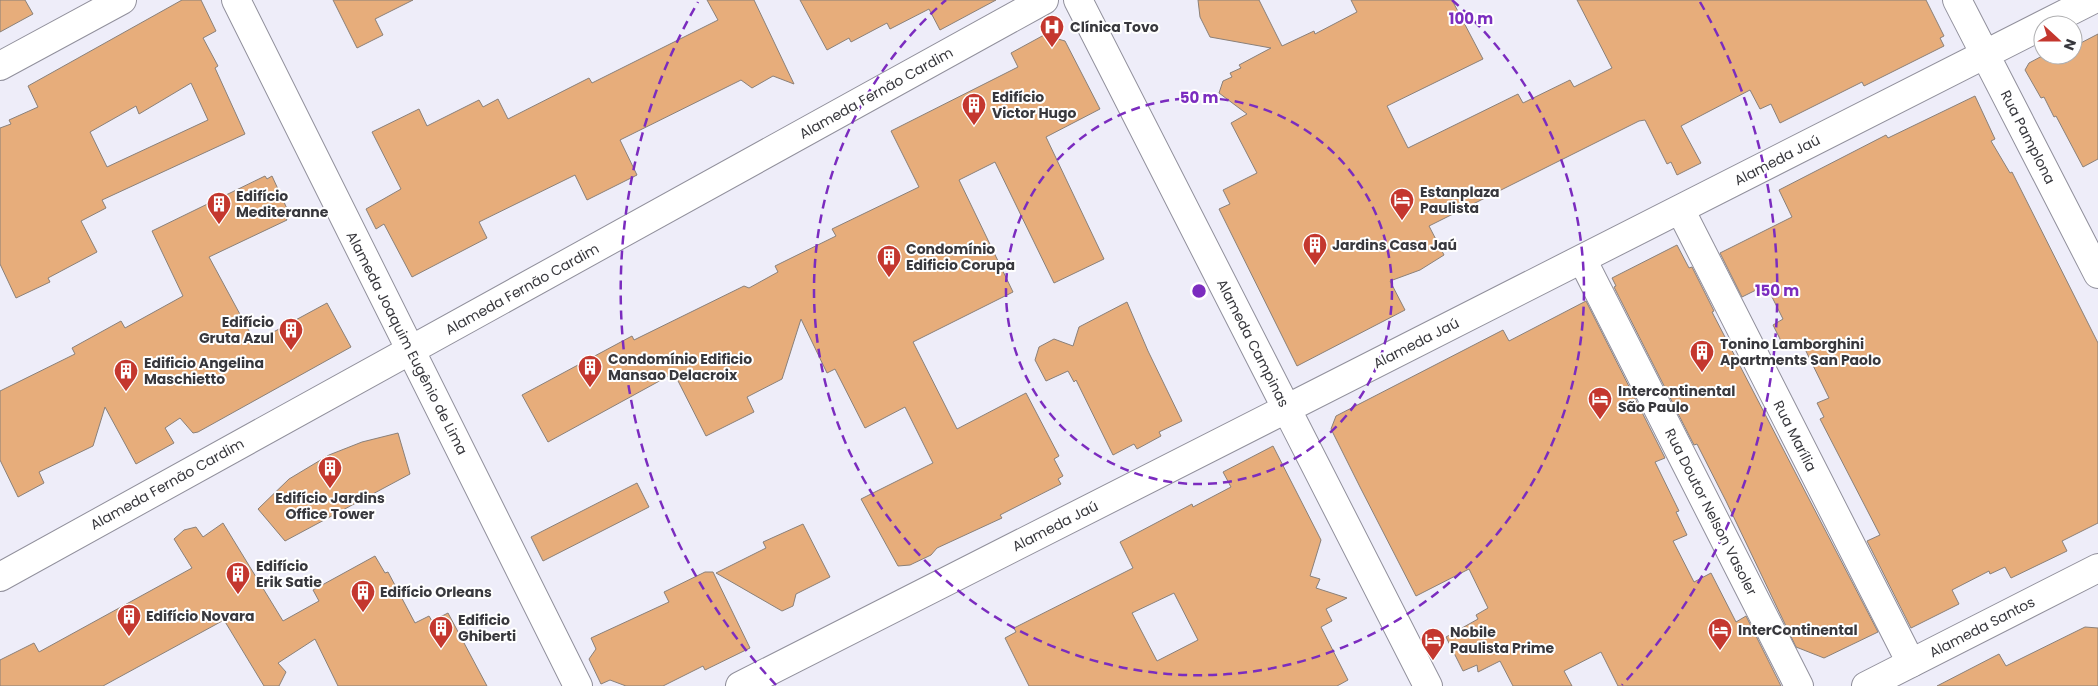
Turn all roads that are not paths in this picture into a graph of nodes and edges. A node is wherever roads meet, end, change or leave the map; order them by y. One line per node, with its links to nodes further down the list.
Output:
1 (122, 0): 8 (street)
2 (236, 0): 12 (street, Alameda Joaquim Eugênio de Lima)
3 (1044, 0): 12 (street, Alameda Fernão Cardim)
4 (1078, 0): 13 (street, Alameda Campinas)
5 (1957, 0): 7 (street, Rua Pamplona)
6 (2092, 0): 7 (street, Alameda Jaú)
7 (1985, 54): 9 (street, Alameda Jaú); 11 (street, Rua Pamplona)
8 (0, 66)
9 (1680, 208): 10 (street, Alameda Jaú); 16 (street, Rua Marília)
10 (1582, 259): 13 (street, Alameda Jaú); 20 (street, Rua Doutor Nelson Vasoler)
11 (2098, 274)
12 (411, 350): 15 (street, Alameda Fernão Cardim); 17 (street, Alameda Joaquim Eugênio de Lima)
13 (1286, 409): 18 (street, Alameda Jaú); 19 (street, Alameda Campinas)
14 (2098, 568): 16 (street, Alameda Santos)
15 (0, 576)
16 (1911, 663): 21 (street, Alameda Santos)
17 (578, 686)
18 (740, 686)
19 (1428, 686)
20 (1799, 686)
21 (1866, 686)

